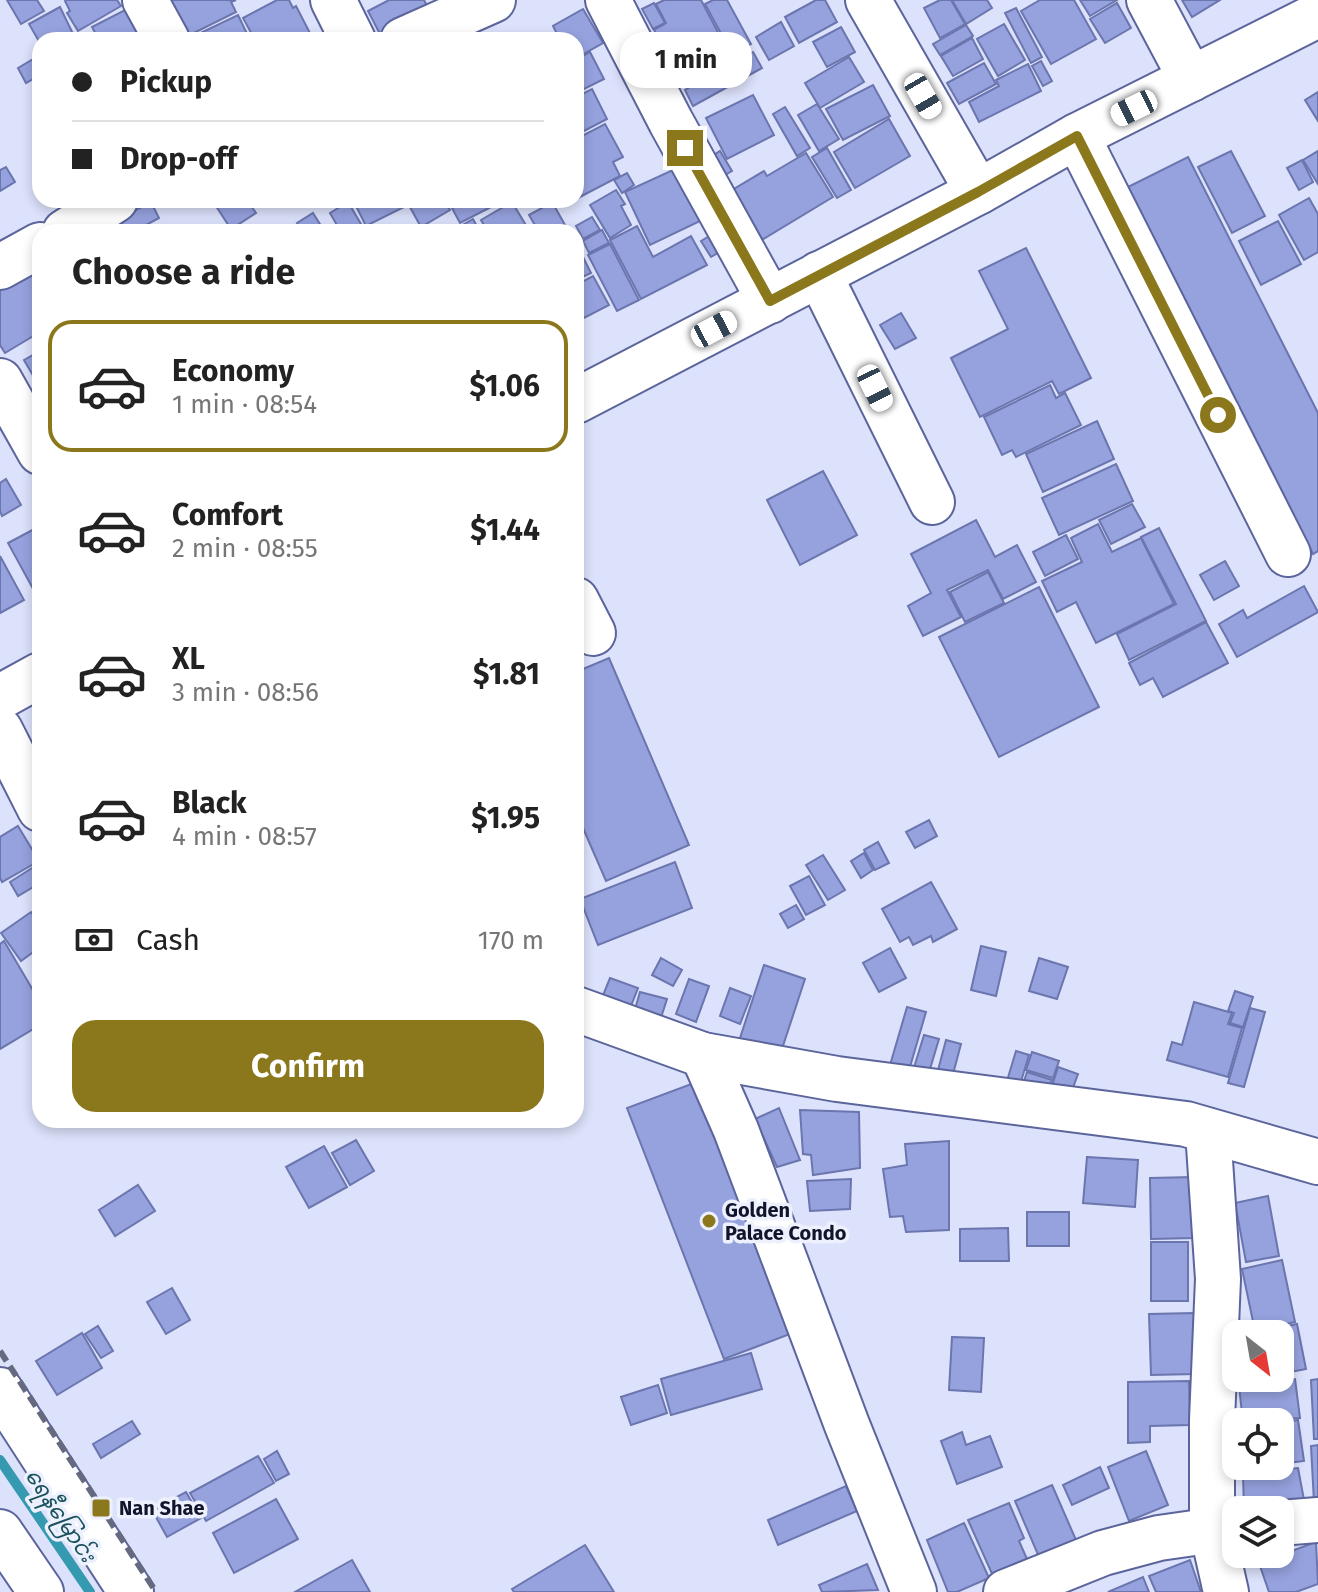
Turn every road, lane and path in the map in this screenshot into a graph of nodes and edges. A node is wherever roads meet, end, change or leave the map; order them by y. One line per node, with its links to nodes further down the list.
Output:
1 (145, 0): 8 (street)
2 (333, 0): 9 (street)
3 (493, 0): 10 (street)
4 (608, 0): 19 (street)
5 (868, 0): 13 (street)
6 (1149, 0): 11 (street)
7 (1318, 15): 11 (street)
8 (163, 32)
9 (349, 32)
10 (421, 32)
11 (1191, 79): 12 (street)
12 (1077, 136): 13 (street); 24 (street)
13 (978, 192): 18 (street)
14 (102, 208): 15 (street)
15 (78, 224)
16 (32, 249): 17 (street)
17 (0, 267)
18 (819, 274): 19 (street); 23 (street)
19 (770, 301): 21 (street)
20 (0, 381): 22 (street)
21 (584, 397)
22 (32, 438)
23 (932, 502)
24 (1288, 554)
25 (32, 679): 26 (street)
26 (0, 697)
27 (0, 730): 28 (street)
28 (32, 793)
29 (584, 1012): 30 (street)
30 (703, 1055): 31 (street); 42 (street)
31 (1208, 1131): 32 (street); 34 (street)
32 (1318, 1162)
33 (0, 1390): 41 (street)
34 (1222, 1511)
35 (1318, 1520): 36 (street)
36 (1294, 1522)
37 (1222, 1529): 43 (street)
38 (0, 1532): 40 (street)
39 (1225, 1568): 44 (street)
40 (41, 1592)
41 (131, 1592)
42 (914, 1592)
43 (1006, 1592)
44 (1226, 1592)

